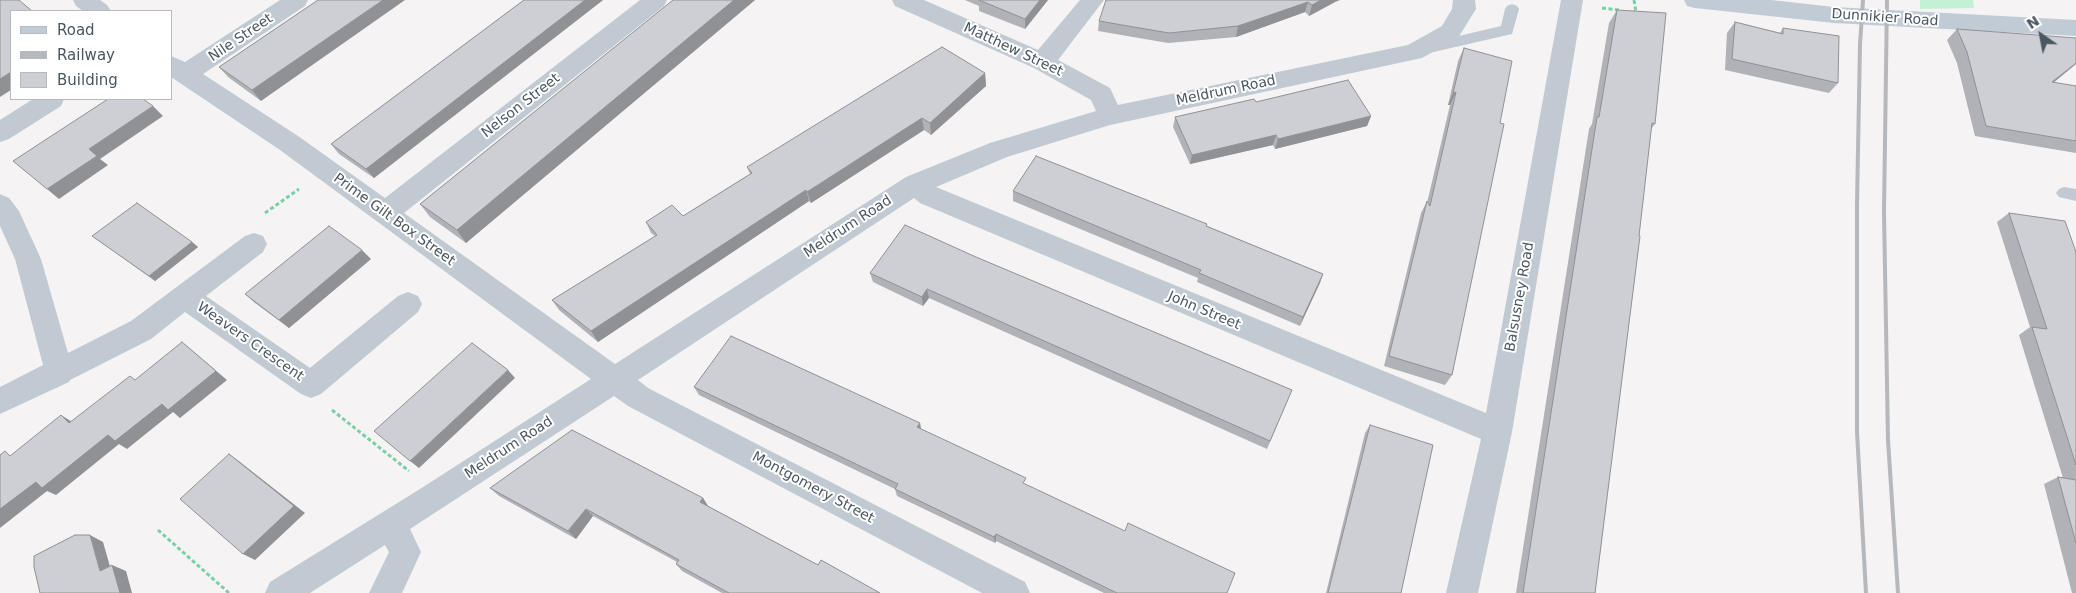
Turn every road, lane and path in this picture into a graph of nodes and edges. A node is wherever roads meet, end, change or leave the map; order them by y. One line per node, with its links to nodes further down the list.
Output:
1 (84, 0): 11 (street)
2 (297, 0): 15 (street, Nile Street)
3 (656, 0): 23 (street, Nelson Street)
4 (903, 0): 14 (street, Matthew Street)
5 (1093, 0): 14 (street)
6 (1464, 0): 13 (street, Meldrum Road)
7 (1634, 0): 9 (path)
8 (1694, 0): 12 (street, Dunnikier Road)
9 (1572, 2): 31 (street, Balsusney Road)
10 (1512, 9): 13 (lane)
11 (98, 10)
12 (2076, 28)
13 (1414, 52): 17 (street, Meldrum Road)
14 (1042, 62): 17 (street, Matthew Street)
15 (178, 70): 23 (street, Prime Gilt Box Street)
16 (50, 100): 18 (street)
17 (1110, 116): 19 (street, Meldrum Road)
18 (0, 132)
19 (915, 184): 28 (street, Meldrum Road); 31 (street, John Street)
20 (301, 187): 22 (path)
21 (0, 205): 27 (street)
22 (265, 213)
23 (386, 213): 28 (street, Prime Gilt Box Street)
24 (254, 244): 25 (street, Weavers Crescent)
25 (185, 297): 26 (street, Weavers Crescent); 27 (street, Weavers Crescent)
26 (408, 304)
27 (59, 372): 29 (street, Weavers Crescent)
28 (613, 380): 33 (street, Meldrum Road); 38 (street, Montgomery Street)
29 (0, 401)
30 (328, 408): 32 (path)
31 (1497, 432): 39 (street, Balsusney Road)
32 (411, 473)
33 (391, 524): 36 (street, Meldrum Road); 37 (street)
34 (158, 530): 35 (path)
35 (229, 593)
36 (281, 593)
37 (385, 593)
38 (1014, 593)
39 (1462, 593)

